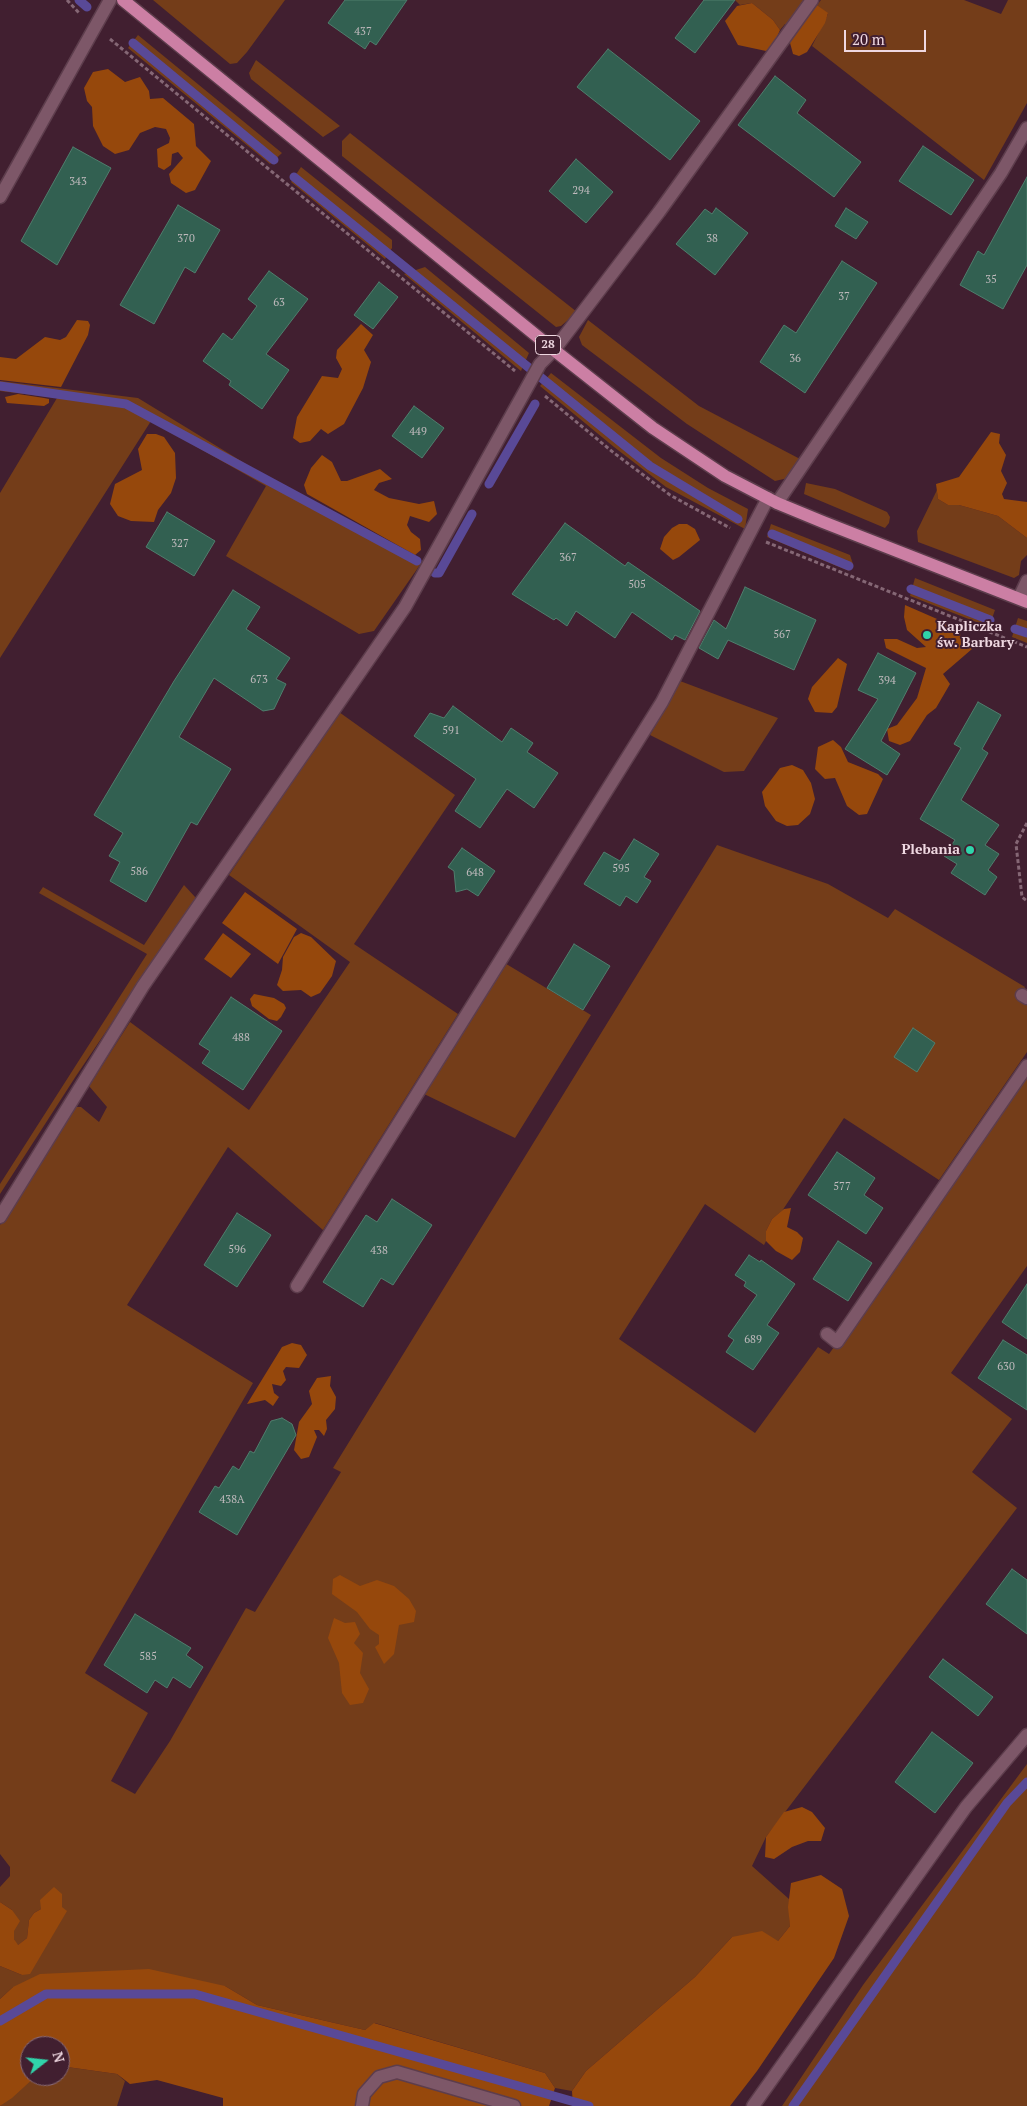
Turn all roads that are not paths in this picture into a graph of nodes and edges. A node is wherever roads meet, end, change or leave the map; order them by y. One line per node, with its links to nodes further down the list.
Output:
1 (110, 0): 5 (street)
2 (123, 0): 6 (main road, 28)
3 (812, 0): 6 (street)
4 (1027, 128): 7 (street)
5 (0, 196)
6 (554, 350): 7 (main road, 28); 11 (street)
7 (772, 500): 9 (main road, 28); 12 (street)
8 (1027, 582): 9 (street)
9 (1023, 600)
10 (1027, 1066): 13 (street)
11 (0, 1217)
12 (297, 1286)
13 (827, 1334)
14 (1027, 1735): 17 (street)
15 (362, 2106): 16 (street)
16 (514, 2106)
17 (753, 2106)

